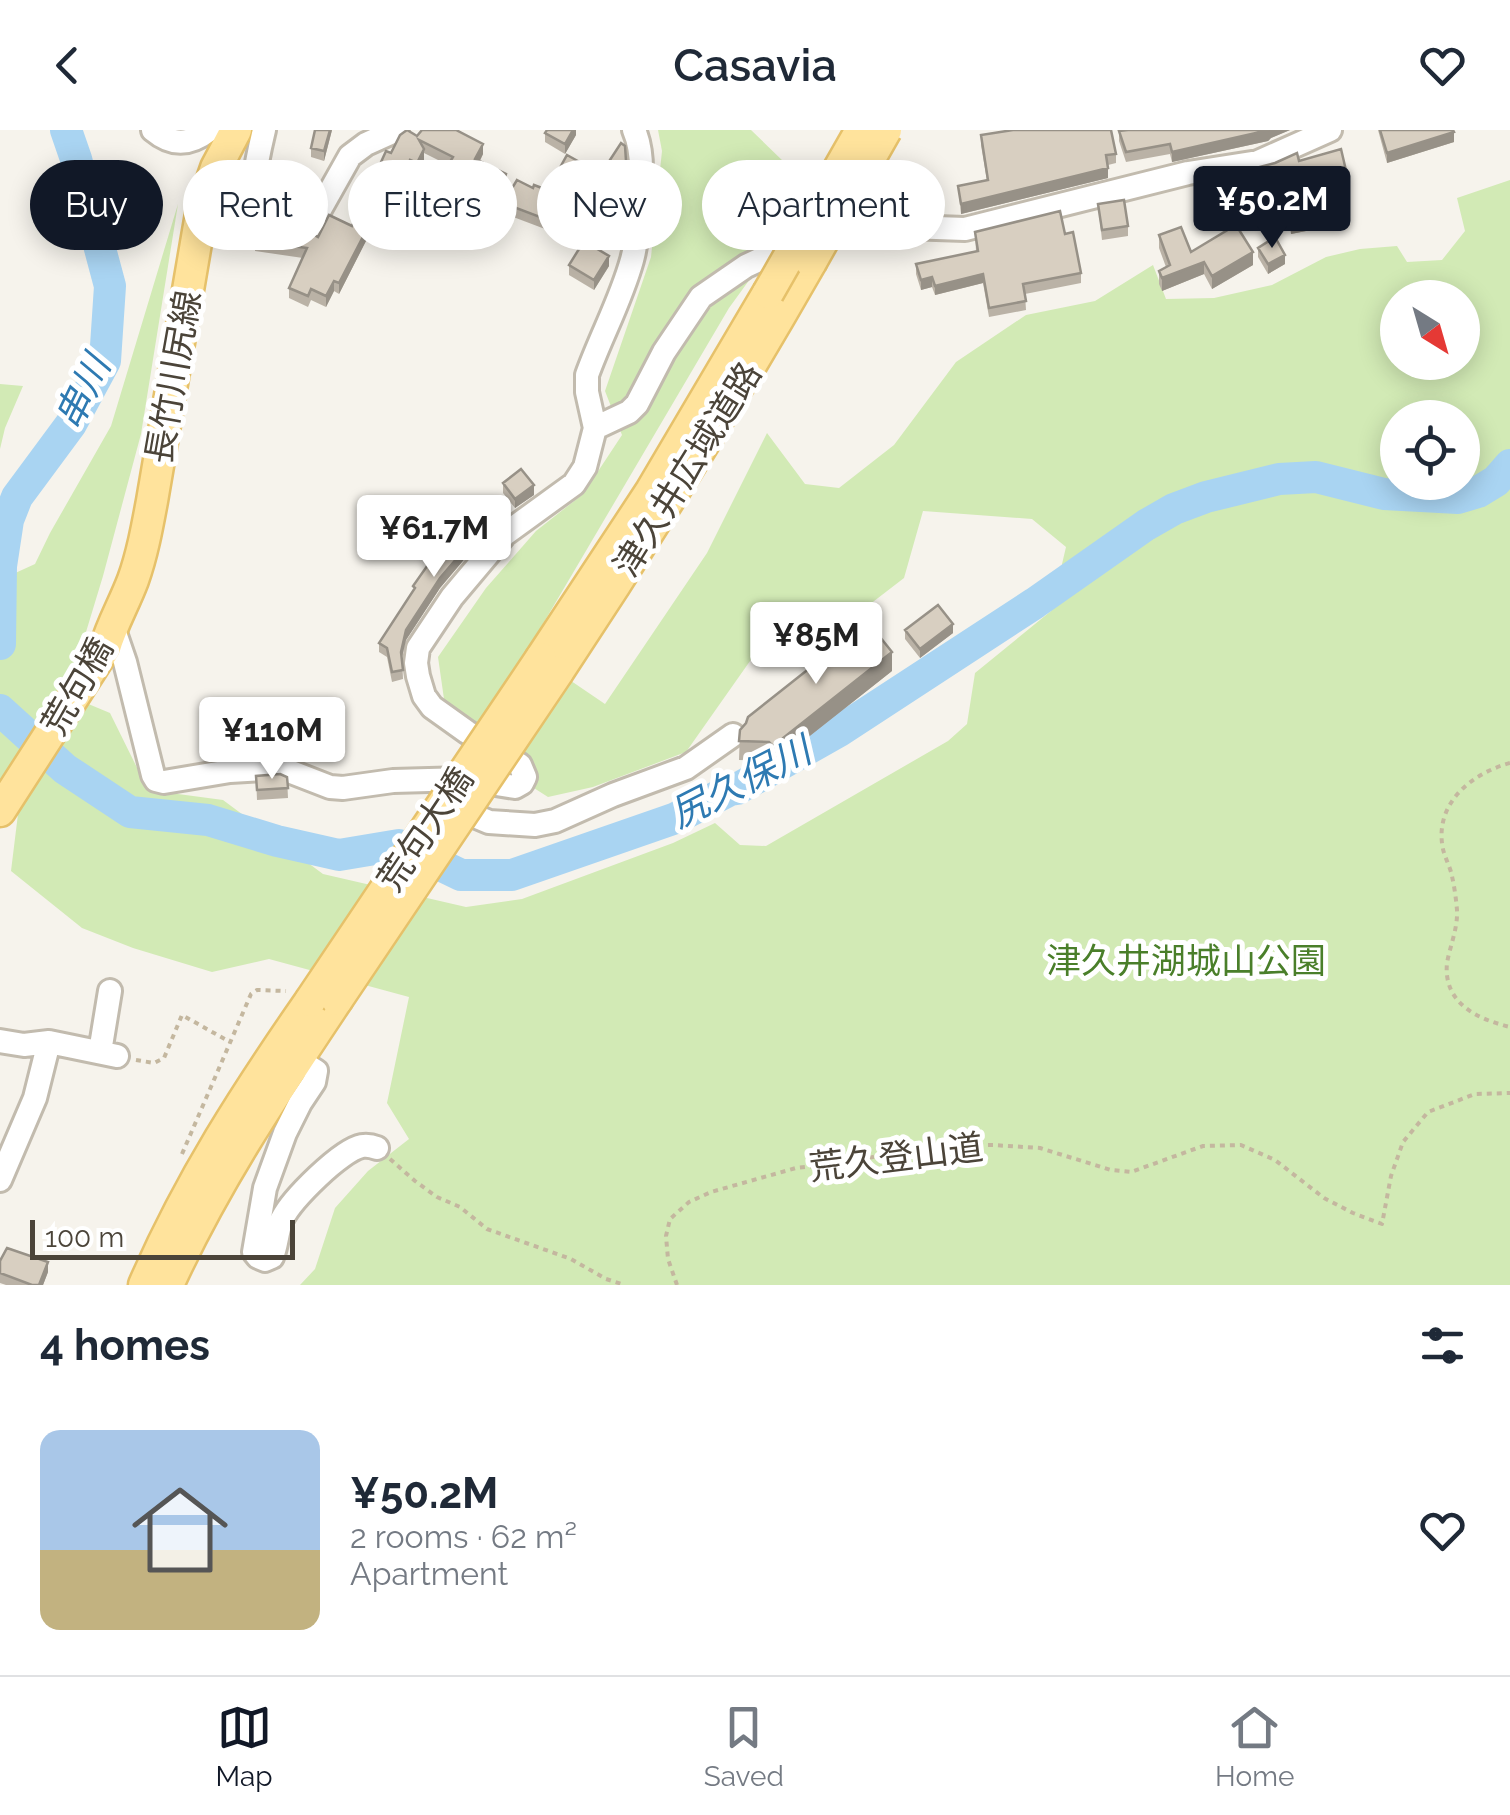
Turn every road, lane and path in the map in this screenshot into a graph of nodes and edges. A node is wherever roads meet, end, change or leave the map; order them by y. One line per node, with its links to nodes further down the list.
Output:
1 (153, 130): 2 (street)
2 (209, 130)
3 (236, 130): 11 (main road, 長竹川尻線)
4 (264, 130): 5 (street)
5 (397, 130)
6 (634, 130): 10 (street)
7 (861, 130): 12 (main road, 津久井広域道路, bridge)
8 (886, 130): 12 (main road, 津久井広域道路, bridge)
9 (1330, 130): 10 (street)
10 (595, 428): 15 (street)
11 (103, 638): 15 (street); 16 (main road, 荒句橋); 17 (main road, 荒句橋)
12 (550, 665): 19 (main road, 荒句大橋, bridge)
13 (734, 735): 15 (street)
14 (1510, 764): 20 (path)
15 (433, 779)
16 (0, 784)
17 (0, 811)
18 (110, 992): 24 (street)
19 (314, 997): 23 (path); 25 (main road); 30 (main road)
20 (1510, 1027)
21 (0, 1041): 22 (street)
22 (49, 1042): 24 (street); 29 (street)
23 (230, 1042): 24 (path); 28 (path)
24 (117, 1056)
25 (298, 1060): 27 (street); 31 (main road)
26 (1510, 1094): 33 (path, 荒久登山道)
27 (378, 1148): 32 (path)
28 (179, 1160)
29 (0, 1180)
30 (144, 1285)
31 (168, 1285)
32 (625, 1285)
33 (677, 1285)

